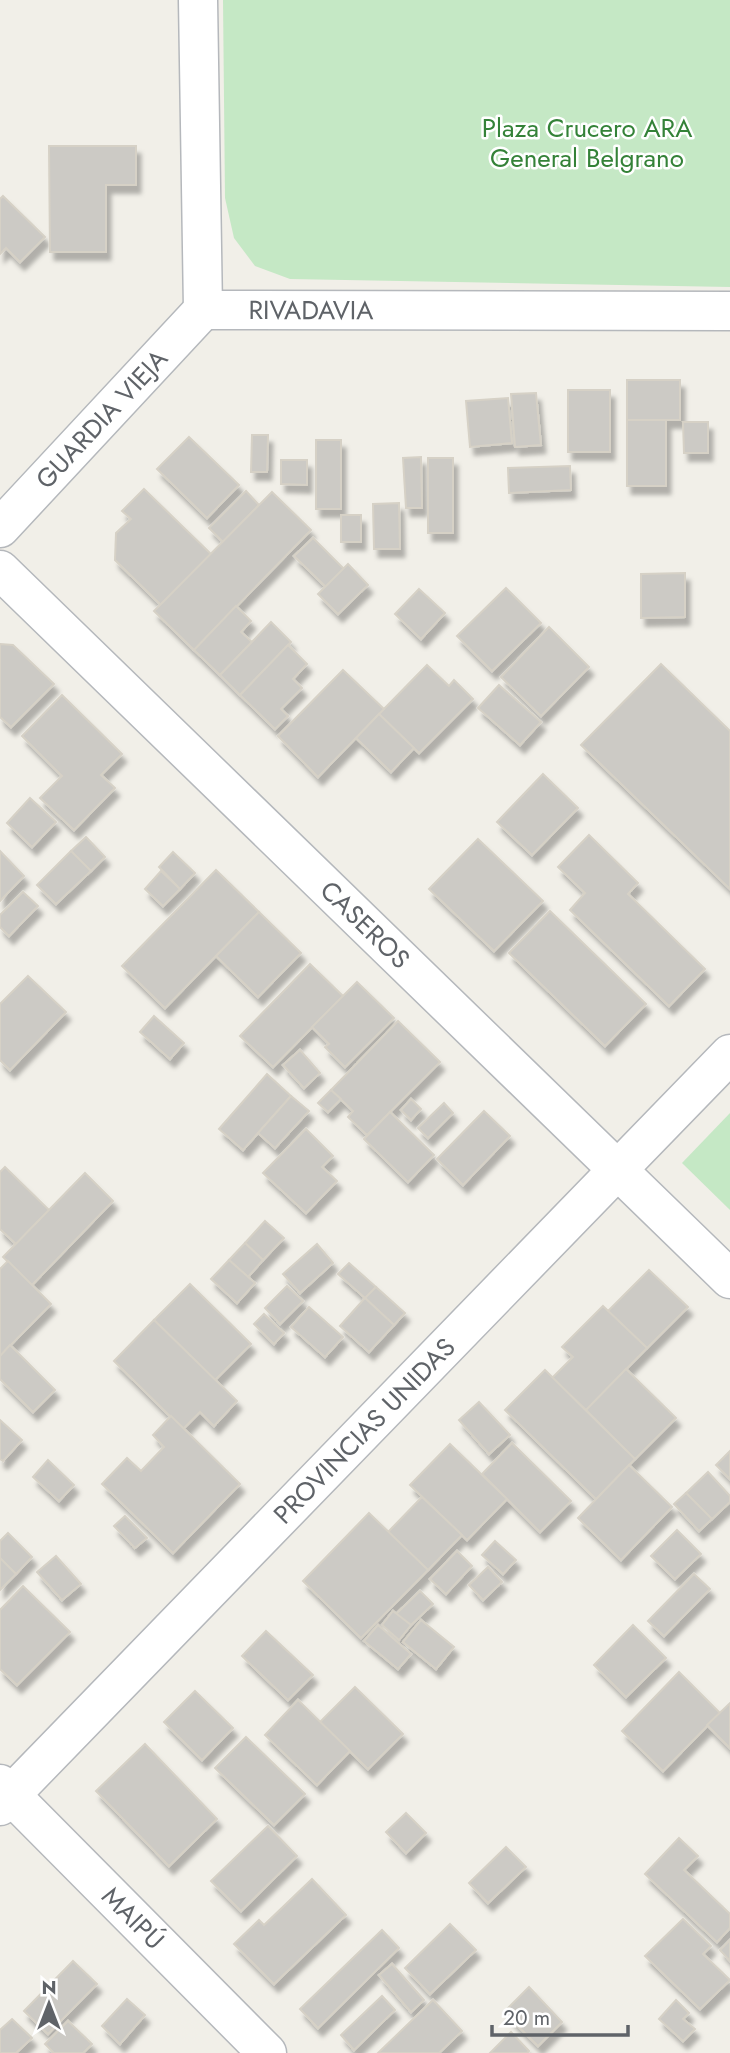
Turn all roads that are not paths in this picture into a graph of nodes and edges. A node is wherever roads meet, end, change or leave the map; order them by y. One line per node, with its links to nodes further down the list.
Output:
1 (198, 0): 2 (street)
2 (203, 310): 3 (street, RIVADAVIA); 4 (street, GUARDIA VIEJA)
3 (730, 312)
4 (0, 528)
5 (0, 570): 7 (street, CASEROS)
6 (730, 1054): 7 (street, PROVINCIAS UNIDAS)
7 (618, 1170): 8 (street, CASEROS); 9 (street, PROVINCIAS UNIDAS)
8 (730, 1279)
9 (4, 1795): 10 (street, MAIPÚ)
10 (267, 2053)

